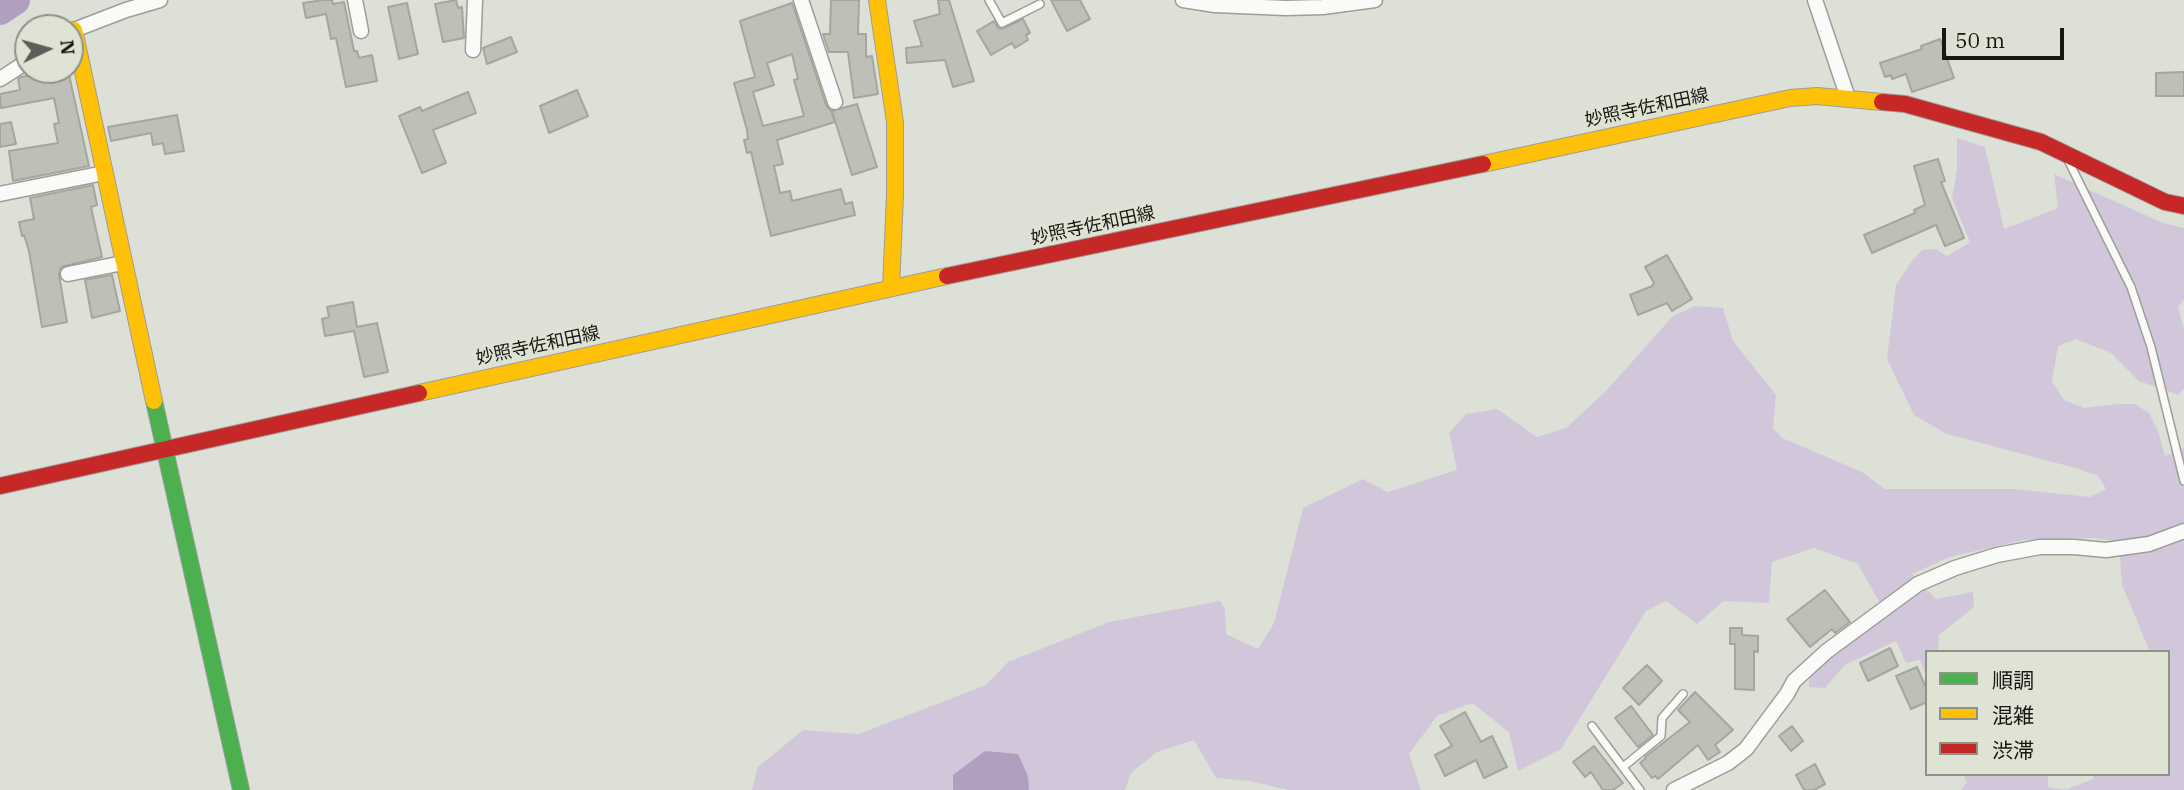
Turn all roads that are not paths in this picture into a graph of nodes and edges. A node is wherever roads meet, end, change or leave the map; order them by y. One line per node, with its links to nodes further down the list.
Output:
1 (160, 0): 11 (street)
2 (355, 0): 12 (street)
3 (475, 0): 13 (street)
4 (801, 0): 16 (street)
5 (877, 0): 23 (main road)
6 (989, 0): 10 (lane)
7 (1183, 0): 8 (street)
8 (1374, 0)
9 (1815, 0): 15 (street)
10 (1040, 4)
11 (84, 27)
12 (361, 31)
13 (473, 50)
14 (84, 84): 18 (main road)
15 (1848, 98): 17 (main road, 妙照寺佐和田線); 23 (main road, 妙照寺佐和田線)
16 (835, 102)
17 (2064, 152): 20 (main road, 妙照寺佐和田線); 25 (lane)
18 (104, 173): 19 (street); 21 (main road)
19 (0, 194)
20 (2184, 206)
21 (123, 263): 22 (street); 24 (main road)
22 (68, 274)
23 (891, 288): 24 (main road, 妙照寺佐和田線)
24 (165, 448): 26 (main road, 妙照寺佐和田線); 31 (main road)
25 (2184, 481)
26 (0, 486)
27 (2184, 531): 33 (street)
28 (1683, 694): 30 (lane)
29 (1592, 726): 30 (lane)
30 (1623, 767): 32 (lane)
31 (241, 790)
32 (1640, 790)
33 (1674, 790)

